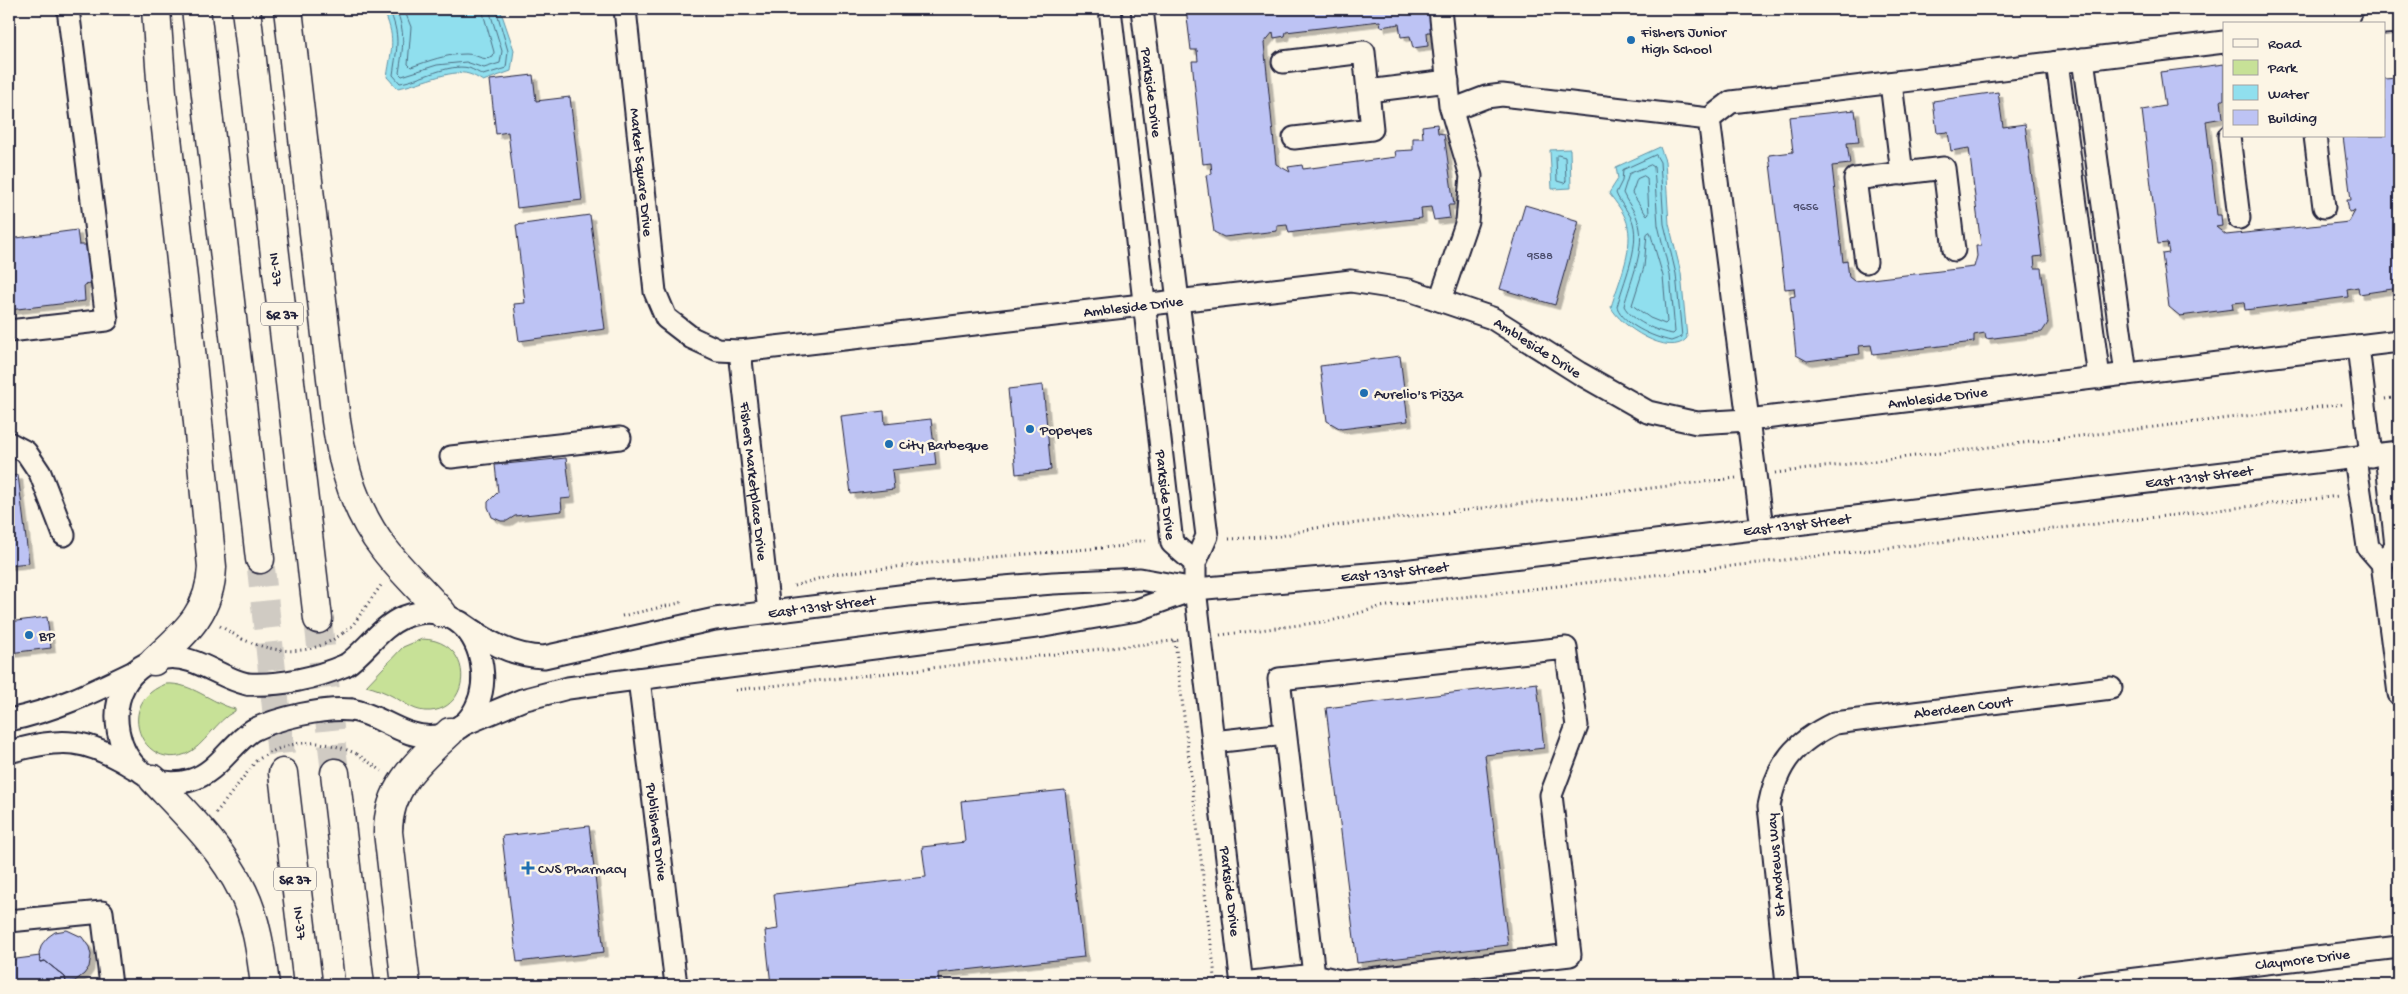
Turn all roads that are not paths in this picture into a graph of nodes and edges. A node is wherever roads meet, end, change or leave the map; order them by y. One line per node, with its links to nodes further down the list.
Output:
1 (68, 9): 33 (street)
2 (156, 9): 53 (highway)
3 (196, 9): 46 (highway)
4 (246, 9): 52 (highway, IN-37 / SR 37)
5 (288, 9): 51 (highway)
6 (625, 9): 32 (street, Market Square Drive)
7 (1110, 9): 31 (street, Parkside Drive)
8 (1142, 9): 30 (street, Parkside Drive)
9 (1440, 9): 16 (street)
10 (2399, 22): 11 (street)
11 (2386, 23)
12 (2223, 42): 13 (street)
13 (2083, 59): 15 (street); 37 (street)
14 (1283, 62): 18 (street)
15 (2057, 62): 17 (street); 38 (street)
16 (1448, 81): 18 (street); 19 (street)
17 (1891, 83): 20 (street); 24 (street)
18 (1368, 91): 21 (street)
19 (1452, 110): 20 (street); 29 (street)
20 (1709, 119): 39 (street)
21 (1294, 138)
22 (2229, 138): 26 (street)
23 (2315, 138): 25 (street)
24 (1902, 174): 27 (street); 28 (street)
25 (2324, 207)
26 (2239, 218)
27 (1954, 250)
28 (1866, 262)
29 (1440, 300): 30 (street, Ambleside Drive); 39 (street, Ambleside Drive)
30 (1178, 302): 31 (street, Ambleside Drive); 47 (street, Parkside Drive)
31 (1144, 306): 36 (street, Ambleside Drive); 47 (street, Parkside Drive)
32 (678, 327): 36 (street, Ambleside Drive)
33 (9, 331)
34 (2399, 341): 35 (street, Ambleside Drive)
35 (2358, 346): 37 (street, Ambleside Drive); 42 (street)
36 (740, 351): 50 (street, Fishers Marketplace Drive)
37 (2126, 374): 38 (street, Ambleside Drive)
38 (2099, 378): 39 (street, Ambleside Drive)
39 (1748, 420): 44 (street)
40 (620, 438): 43 (street)
41 (9, 442): 45 (street)
42 (2378, 455): 44 (street, East 131st Street); 48 (street); 48 (street)
43 (451, 457)
44 (1762, 528): 49 (street, East 131st Street)
45 (64, 535)
46 (260, 559)
47 (1195, 562): 49 (street, Parkside Drive)
48 (2382, 563): 56 (street)
49 (1195, 589): 50 (street, East 131st Street); 54 (street, East 131st Street); 61 (street, Parkside Drive)
50 (769, 612): 51 (street, East 131st Street)
51 (451, 618): 53 (street, bridge); 58 (street)
52 (318, 619)
53 (145, 666): 57 (street); 65 (street)
54 (639, 678): 58 (street, East 131st Street); 75 (street, Publishers Drive)
55 (2111, 688): 59 (street, Aberdeen Court)
56 (2399, 694)
57 (9, 720)
58 (455, 730): 65 (street, East 131st Street, bridge); 74 (highway)
59 (1816, 732): 76 (street, St Andrews Way)
60 (1285, 734): 61 (street); 68 (street); 68 (street)
61 (1213, 742): 69 (street, Parkside Drive)
62 (9, 752): 65 (street)
63 (283, 773): 72 (highway, IN-37 / SR 37)
64 (335, 773): 73 (highway)
65 (145, 775): 71 (highway)
66 (9, 921): 70 (street)
67 (2399, 947): 77 (street, Claymore Drive)
68 (1314, 975): 69 (street)
69 (1242, 984)
70 (111, 985)
71 (264, 985)
72 (308, 985)
73 (360, 985)
74 (406, 985)
75 (676, 985)
76 (1787, 985)
77 (2086, 985)

